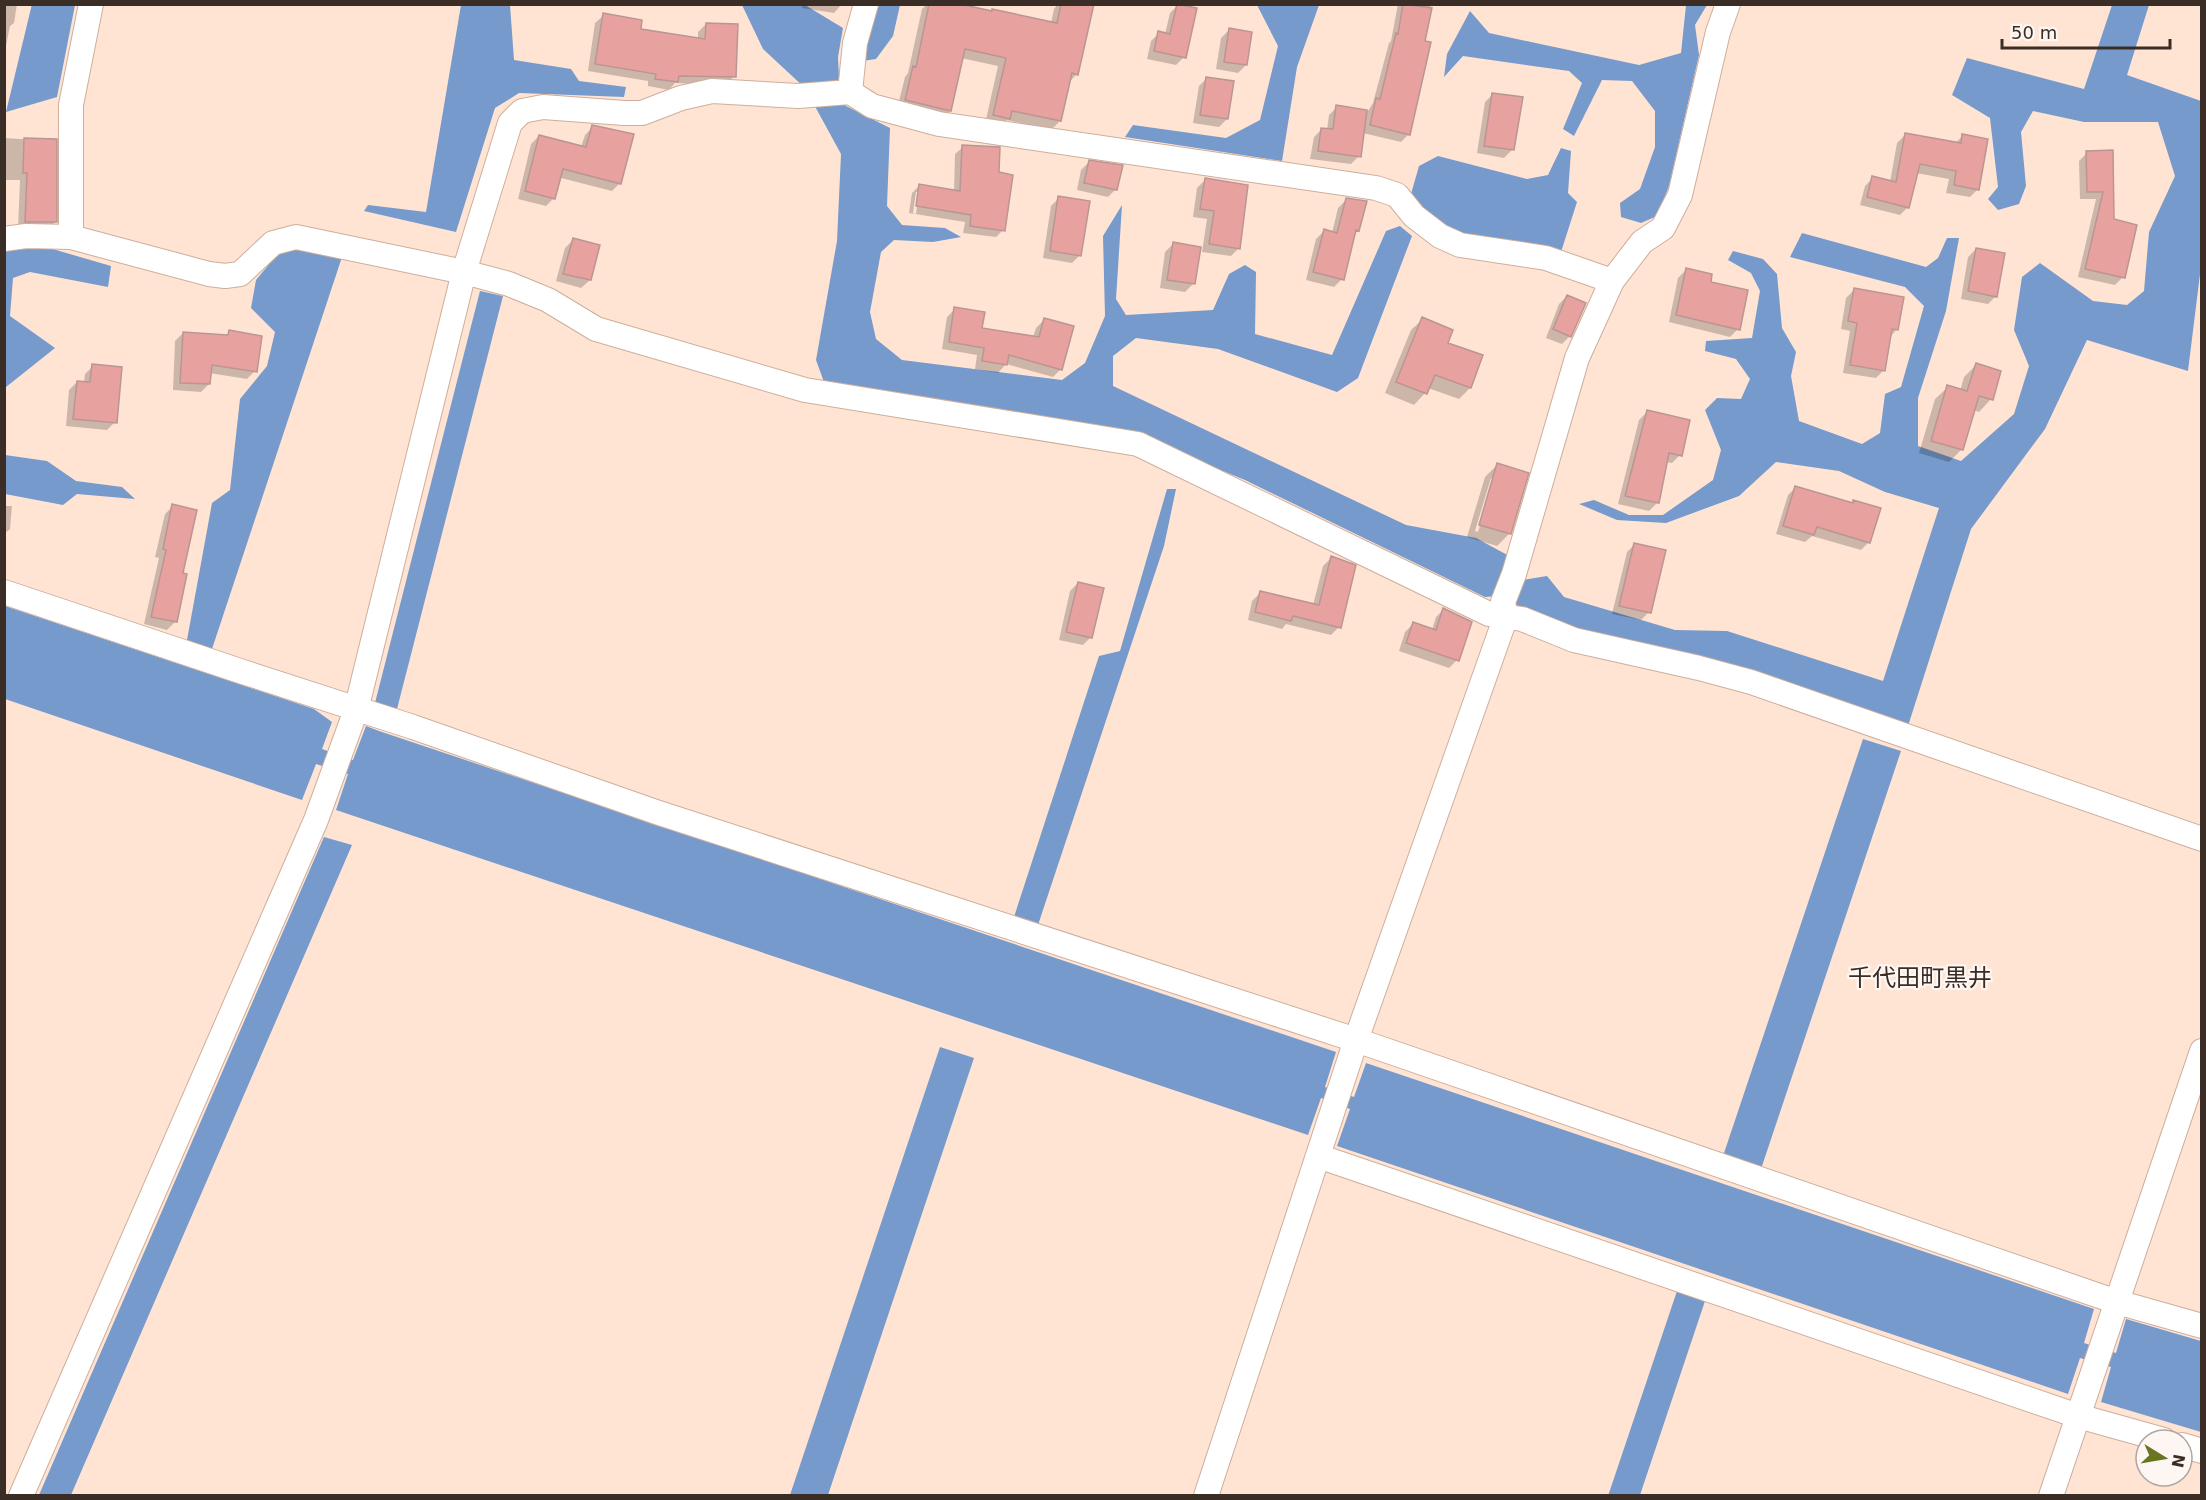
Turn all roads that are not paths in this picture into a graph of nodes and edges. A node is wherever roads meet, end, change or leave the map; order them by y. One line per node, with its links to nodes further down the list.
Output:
1 (91, 4): 5 (street)
2 (866, 4): 4 (street)
3 (1728, 4): 8 (street)
4 (850, 92): 7 (street); 8 (street)
5 (71, 237): 6 (street); 7 (street)
6 (4, 239)
7 (464, 272): 10 (street); 11 (street)
8 (1612, 281): 10 (street)
9 (4, 592): 11 (street)
10 (1504, 609): 12 (street); 13 (street)
11 (356, 710): 13 (street); 20 (street)
12 (2202, 839)
13 (1356, 1040): 15 (street); 16 (street)
14 (2202, 1051): 16 (street)
15 (1318, 1156): 18 (street); 21 (street)
16 (2117, 1302): 17 (street); 18 (street)
17 (2202, 1326)
18 (2078, 1416): 19 (street); 22 (street)
19 (2134, 1432)
20 (21, 1496)
21 (1206, 1496)
22 (2051, 1496)

